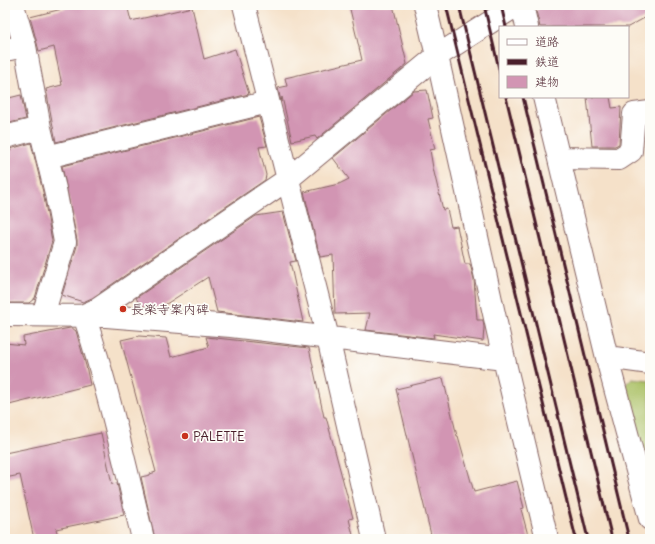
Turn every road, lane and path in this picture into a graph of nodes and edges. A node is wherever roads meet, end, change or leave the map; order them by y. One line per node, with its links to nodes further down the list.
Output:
1 (13, 5): 7 (street)
2 (244, 5): 10 (street)
3 (425, 5): 8 (street)
4 (517, 5): 8 (street)
5 (522, 5): 6 (street)
6 (528, 26)
7 (15, 48): 12 (street)
8 (437, 56): 16 (street); 22 (street)
9 (544, 98): 15 (street)
10 (268, 102): 14 (street); 16 (street)
11 (650, 112): 15 (street)
12 (40, 128): 13 (street); 14 (street)
13 (5, 137)
14 (48, 156): 18 (street)
15 (559, 158): 21 (street)
16 (288, 179): 19 (street); 20 (street)
17 (5, 315): 18 (street)
18 (43, 315): 19 (street)
19 (84, 315): 20 (street); 25 (street)
20 (328, 338): 22 (street); 26 (street)
21 (607, 357): 23 (street); 24 (street)
22 (504, 360): 27 (street)
23 (650, 363)
24 (650, 519)
25 (143, 539)
26 (374, 539)
27 (547, 539)

